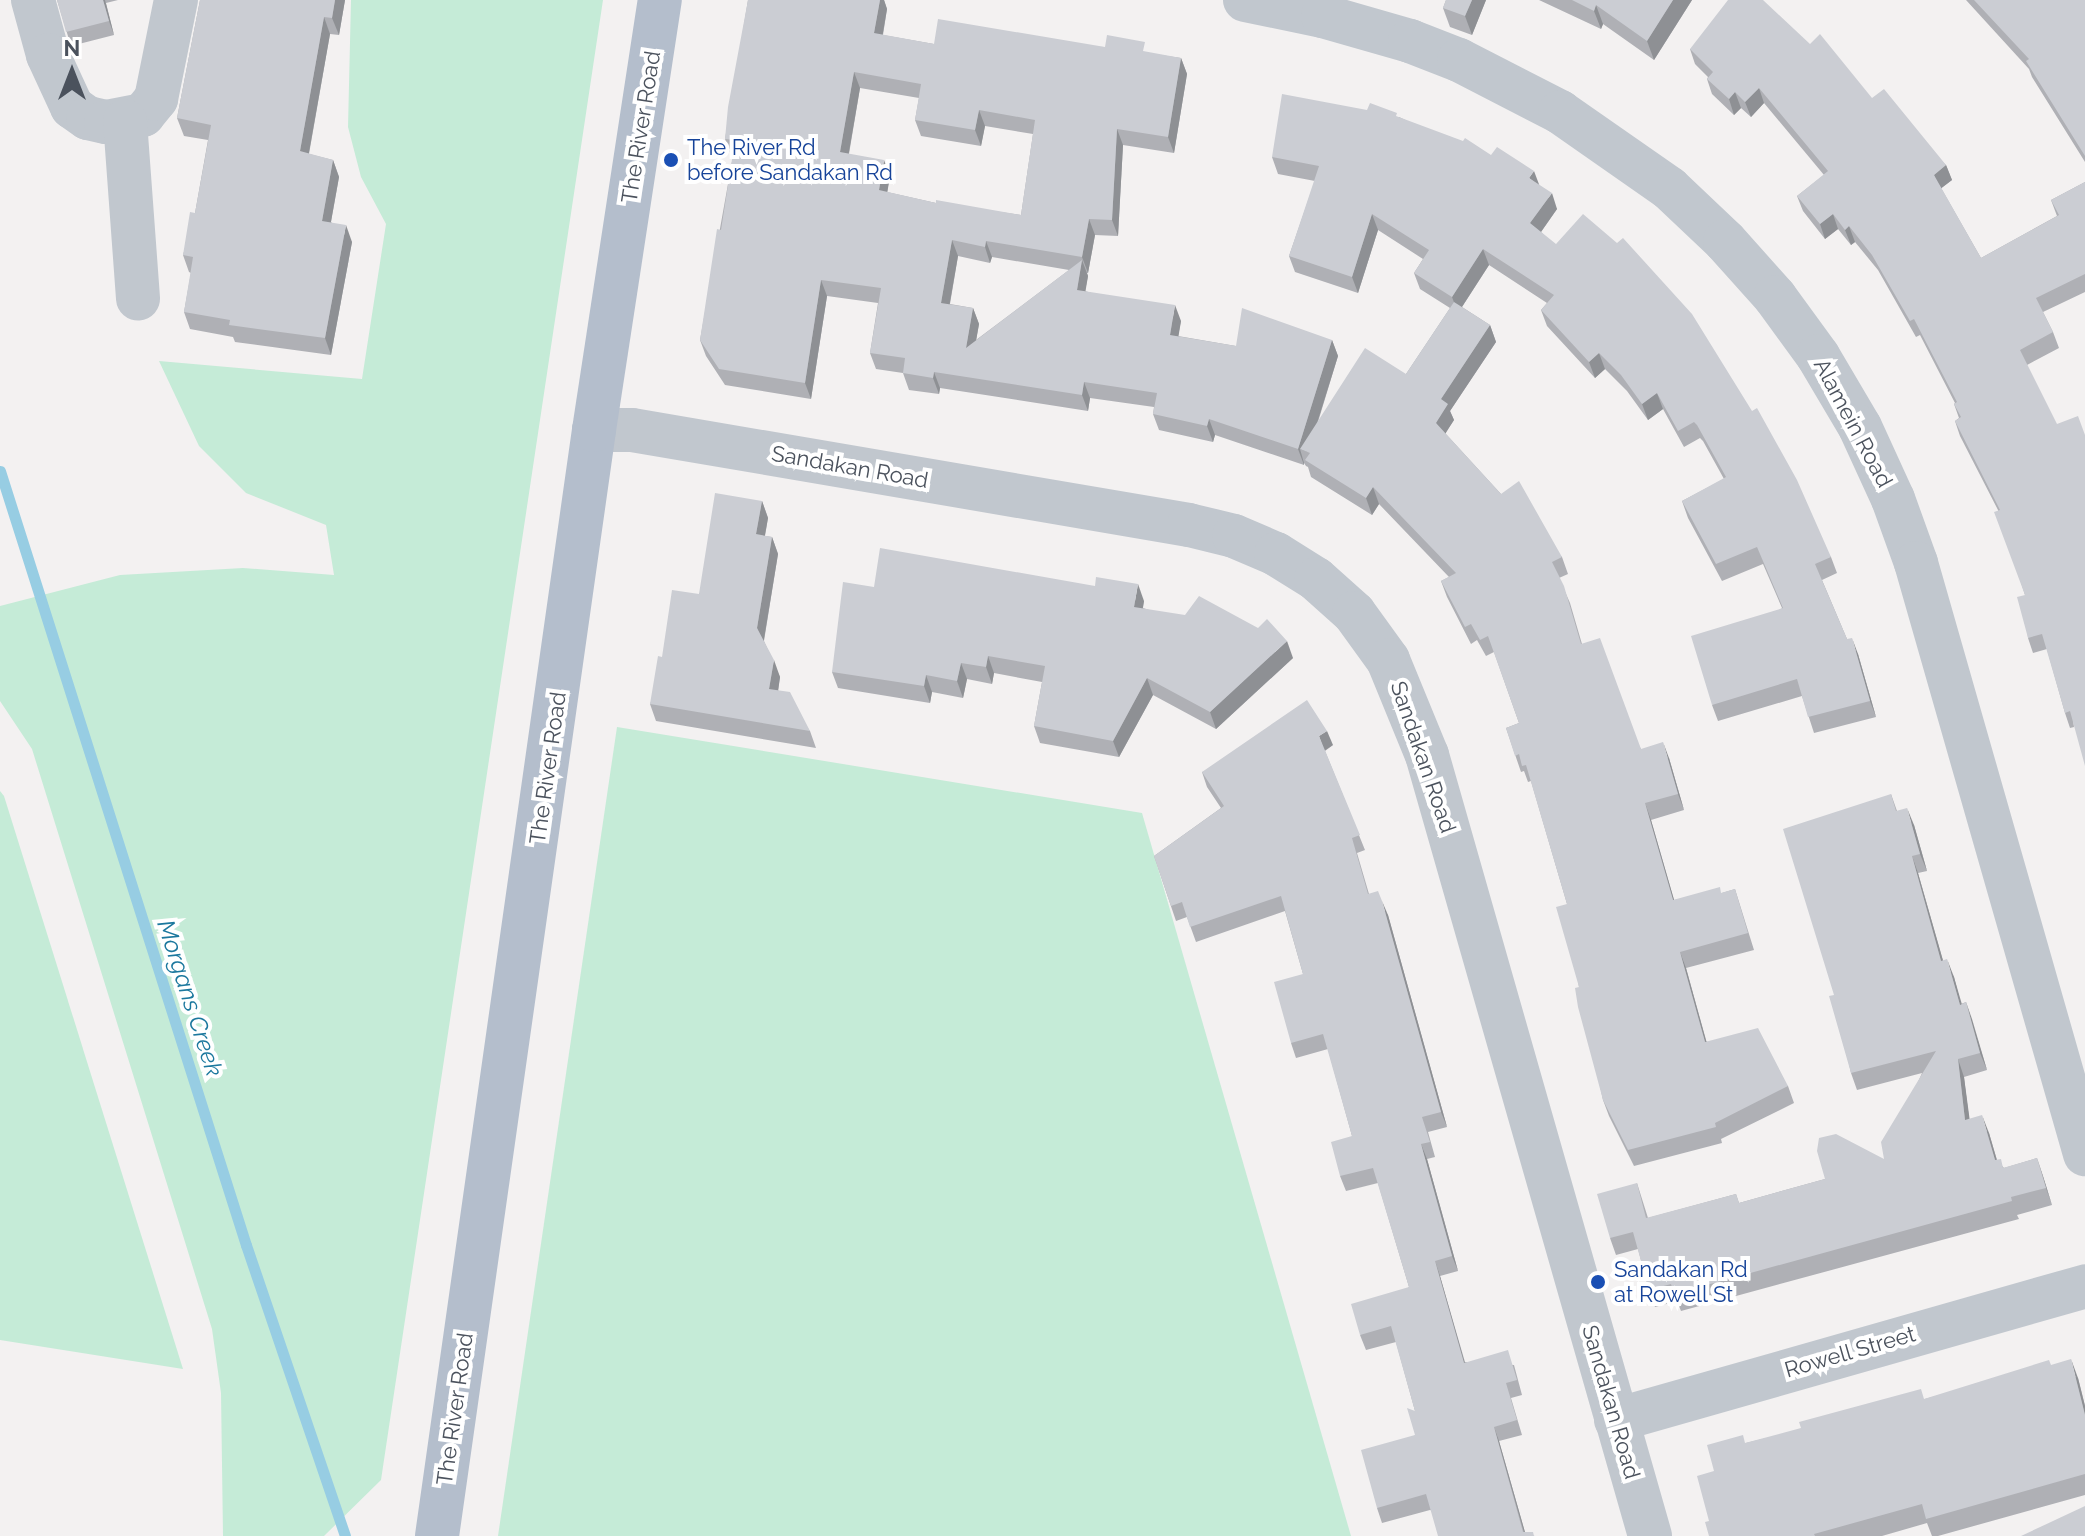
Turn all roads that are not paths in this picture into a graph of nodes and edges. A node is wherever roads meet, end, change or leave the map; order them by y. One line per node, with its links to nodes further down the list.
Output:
1 (33, 0): 5 (street)
2 (176, 0): 5 (street)
3 (660, 0): 7 (main road, The River Road)
4 (1245, 0): 8 (street, Alamein Road)
5 (125, 121): 6 (street)
6 (138, 299)
7 (594, 430): 10 (street, Sandakan Road); 11 (main road, The River Road)
8 (2085, 1154)
9 (2085, 1286): 10 (street, Rowell Street)
10 (1616, 1420): 12 (street, Sandakan Road)
11 (437, 1536)
12 (1650, 1536)

